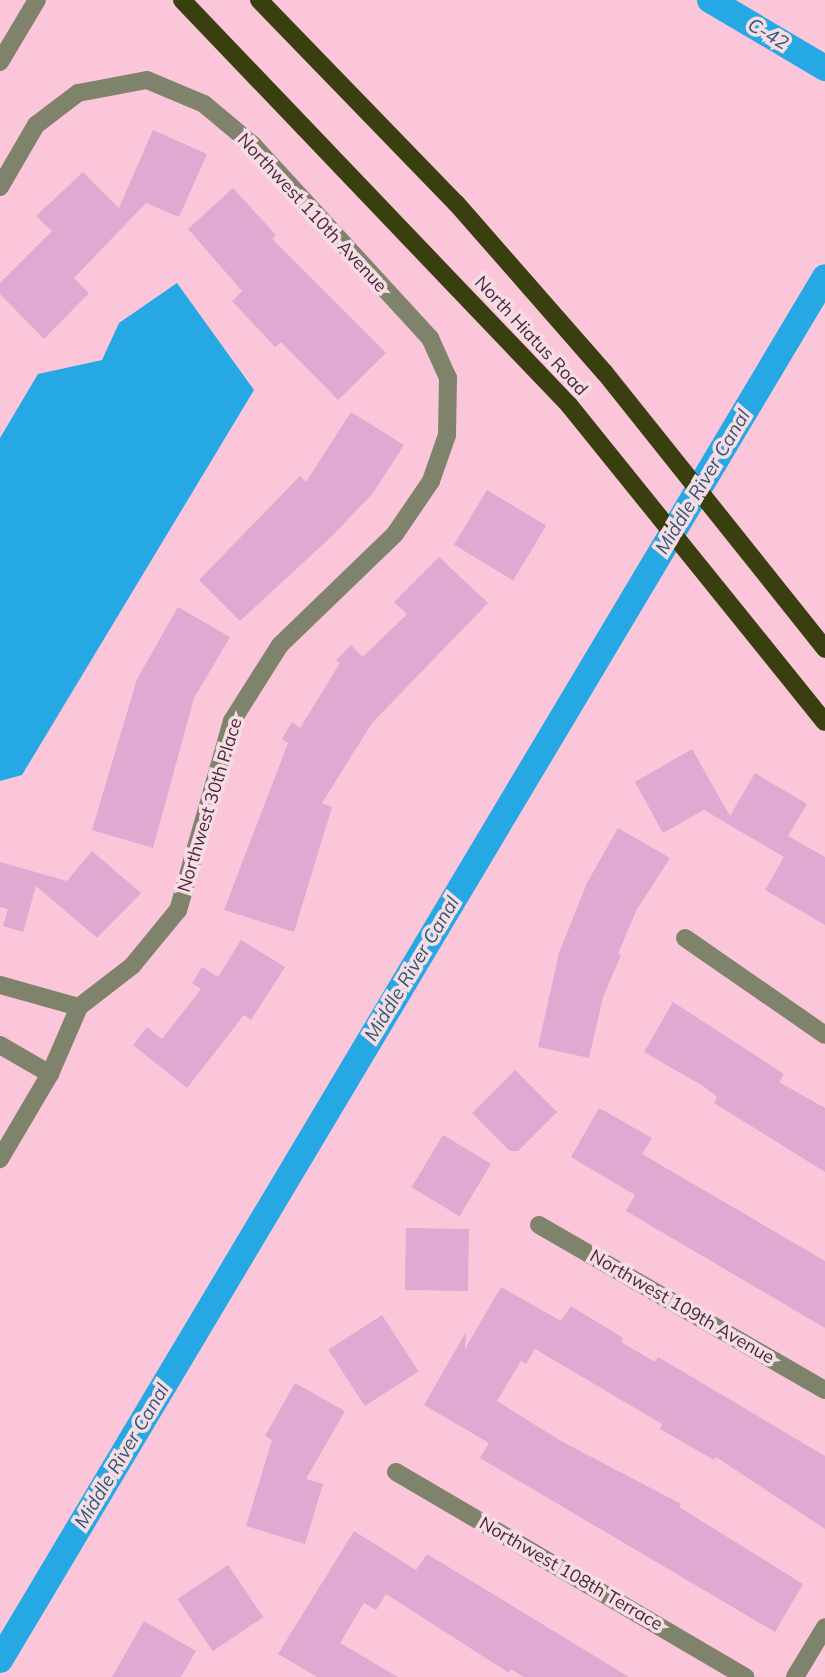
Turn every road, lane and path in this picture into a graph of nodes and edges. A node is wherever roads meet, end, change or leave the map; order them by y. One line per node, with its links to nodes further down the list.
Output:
1 (37, 0): 4 (street)
2 (182, 0): 8 (main road, North Hiatus Road)
3 (259, 0): 7 (main road, North Hiatus Road)
4 (0, 62)
5 (0, 187): 6 (street, Northwest 110th Avenue)
6 (448, 378): 11 (street, Northwest 30th Place)
7 (825, 649)
8 (825, 722)
9 (685, 938): 12 (street)
10 (0, 985): 11 (street)
11 (79, 1007): 14 (street, Northwest 30th Place)
12 (825, 1035)
13 (0, 1045): 14 (street)
14 (50, 1074): 15 (street, Northwest 30th Place)
15 (0, 1159)
16 (539, 1225): 17 (street, Northwest 109th Avenue)
17 (825, 1390)
18 (396, 1472): 20 (street, Northwest 108th Terrace)
19 (825, 1627): 21 (street)
20 (745, 1677)
21 (795, 1677)

